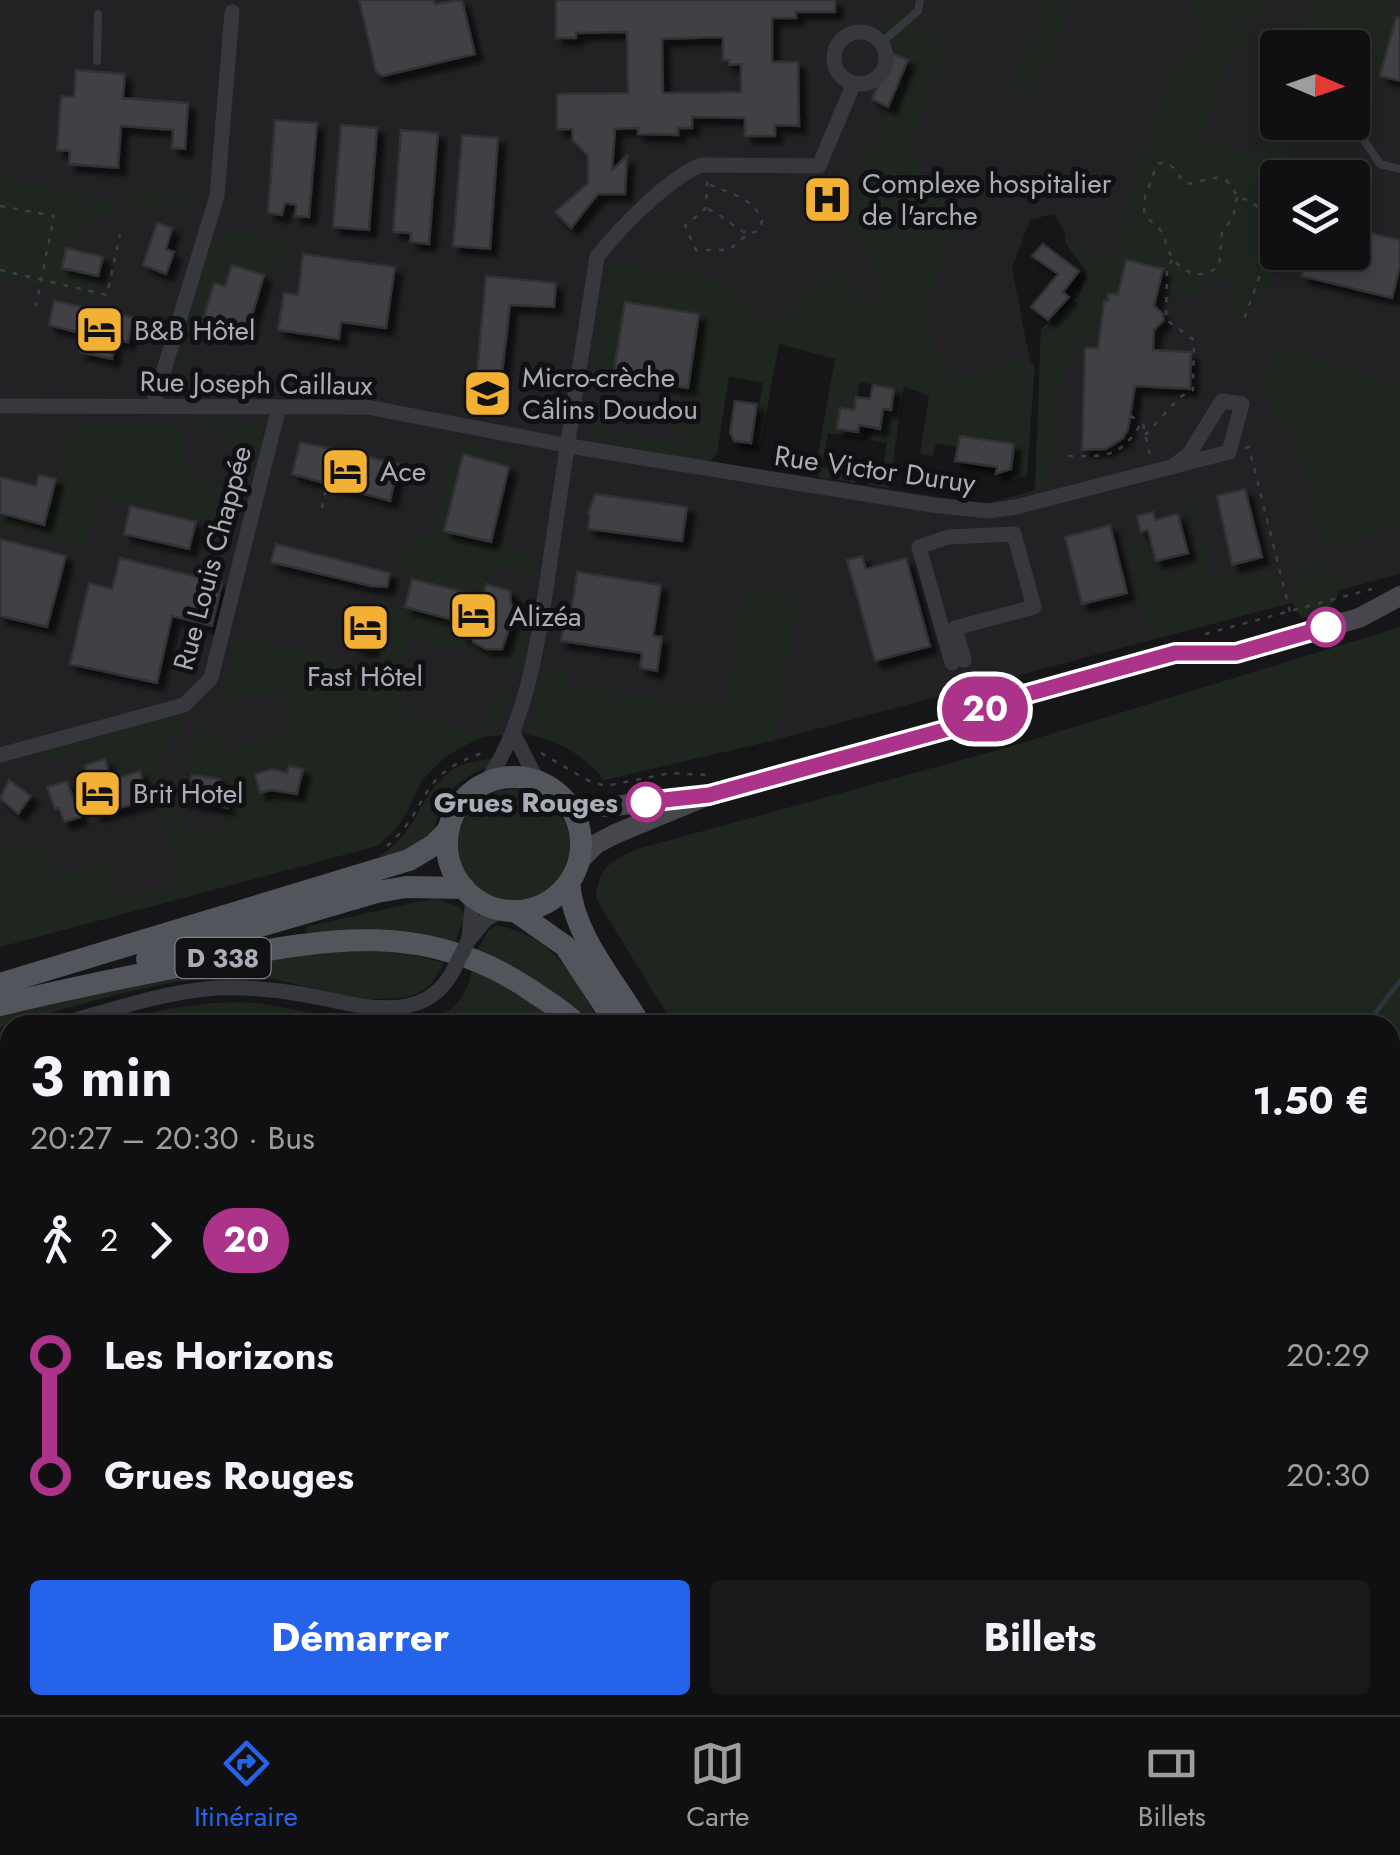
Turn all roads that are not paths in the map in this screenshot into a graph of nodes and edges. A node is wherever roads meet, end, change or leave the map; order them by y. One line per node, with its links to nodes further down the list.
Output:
1 (920, 0): 4 (lane)
2 (232, 12): 10 (street)
3 (98, 14): 5 (lane)
4 (881, 43): 6 (street); 6 (street)
5 (96, 61)
6 (854, 83): 12 (street)
7 (1364, 140): 8 (lane)
8 (1400, 169)
9 (0, 406): 10 (street, Rue Joseph Caillaux)
10 (154, 406): 11 (street, Rue Joseph Caillaux)
11 (279, 406): 12 (street, Rue Joseph Caillaux); 17 (street, Rue Louis Chappée)
12 (568, 446): 13 (street, Rue Victor Duruy); 16 (street)
13 (1172, 467): 13 (street, Rue Victor Duruy)
14 (1391, 591): 20 (main road)
15 (958, 661): 15 (street)
16 (513, 741): 18 (street); 19 (street)
17 (0, 755)
18 (536, 780): 19 (main road); 21 (main road)
19 (484, 784): 22 (main road)
20 (711, 785): 21 (main road); 23 (main road)
21 (569, 805): 23 (main road)
22 (449, 829): 25 (main road); 30 (main road, D 338)
23 (580, 860): 24 (main road)
24 (569, 883): 26 (main road); 35 (main road)
25 (468, 892): 26 (main road); 27 (main road, D 338); 28 (street)
26 (510, 911): 28 (street); 34 (main road)
27 (278, 922): 29 (lane, D 338); 31 (main road, D 338)
28 (468, 940): 32 (street, bridge)
29 (262, 951): 31 (main road, D 338); 33 (main road, D 338)
30 (0, 984)
31 (0, 1003)
32 (95, 1015)
33 (563, 1015)
34 (610, 1015)
35 (633, 1015)

